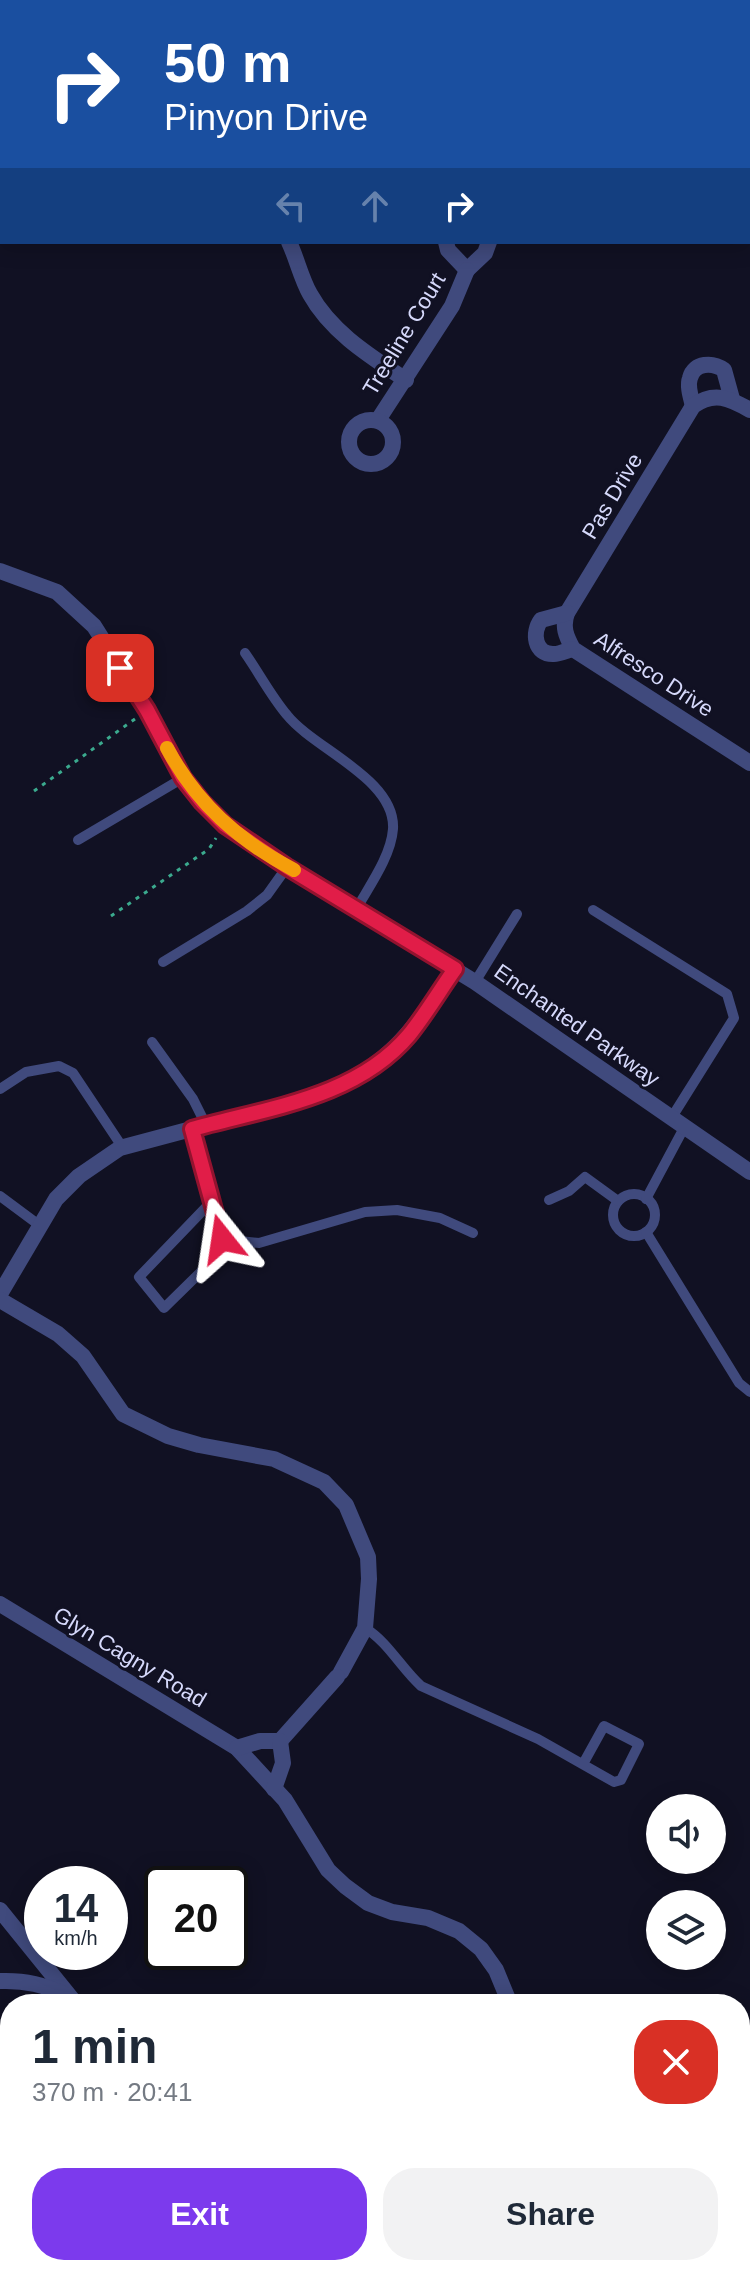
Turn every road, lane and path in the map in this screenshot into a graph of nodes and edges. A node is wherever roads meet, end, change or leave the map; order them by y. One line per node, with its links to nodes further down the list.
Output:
1 (290, 244): 5 (street)
2 (446, 244): 4 (street, Treeline Court)
3 (488, 244): 4 (street, Treeline Court)
4 (467, 270): 5 (street, Treeline Court)
5 (406, 380): 9 (street, Treeline Court)
6 (732, 399): 7 (street); 7 (street); 8 (street)
7 (693, 406): 11 (street, Pas Drive)
8 (750, 410)
9 (378, 420)
10 (0, 571): 15 (street, Enchanted Parkway)
11 (567, 613): 12 (street, Pas Drive); 13 (street, Alfresco Drive)
12 (564, 631): 13 (street, Alfresco Drive)
13 (573, 649): 16 (street, Alfresco Drive)
14 (245, 653): 22 (lane)
15 (147, 710): 17 (street, Enchanted Parkway); 18 (path)
16 (750, 763)
17 (183, 778): 19 (street, Enchanted Parkway); 20 (lane)
18 (34, 791)
19 (225, 825): 21 (street, Enchanted Parkway); 25 (path)
20 (78, 840)
21 (287, 867): 22 (street, Enchanted Parkway); 26 (lane)
22 (357, 908): 27 (street, Enchanted Parkway)
23 (593, 910): 31 (lane)
24 (517, 914): 28 (lane)
25 (111, 916)
26 (163, 962)
27 (455, 969): 28 (street, Enchanted Parkway); 32 (street)
28 (475, 982): 31 (street, Enchanted Parkway)
29 (152, 1042): 32 (lane)
30 (0, 1089): 33 (lane)
31 (678, 1122): 34 (street, Enchanted Parkway); 36 (lane)
32 (199, 1127): 33 (street); 38 (lane)
33 (123, 1148): 40 (street)
34 (750, 1172)
35 (0, 1196): 40 (lane)
36 (646, 1199): 39 (lane); 41 (lane)
37 (549, 1200): 39 (lane)
38 (212, 1201): 43 (lane); 43 (lane)
39 (618, 1201): 41 (lane)
40 (39, 1225): 44 (street)
41 (646, 1232): 45 (lane)
42 (473, 1233): 43 (lane)
43 (222, 1239)
44 (0, 1297): 47 (street)
45 (750, 1392)
46 (0, 1604): 49 (street, Glyn Cagny Road)
47 (365, 1628): 48 (street); 50 (lane)
48 (280, 1741): 49 (street); 51 (street)
49 (237, 1748): 51 (street, Glyn Cagny Road)
50 (583, 1764): 50 (lane)
51 (274, 1789): 56 (street, Glyn Cagny Road)
52 (0, 1910): 55 (street)
53 (0, 1981): 54 (street)
54 (62, 1994)
55 (68, 1994)
56 (506, 1994)

